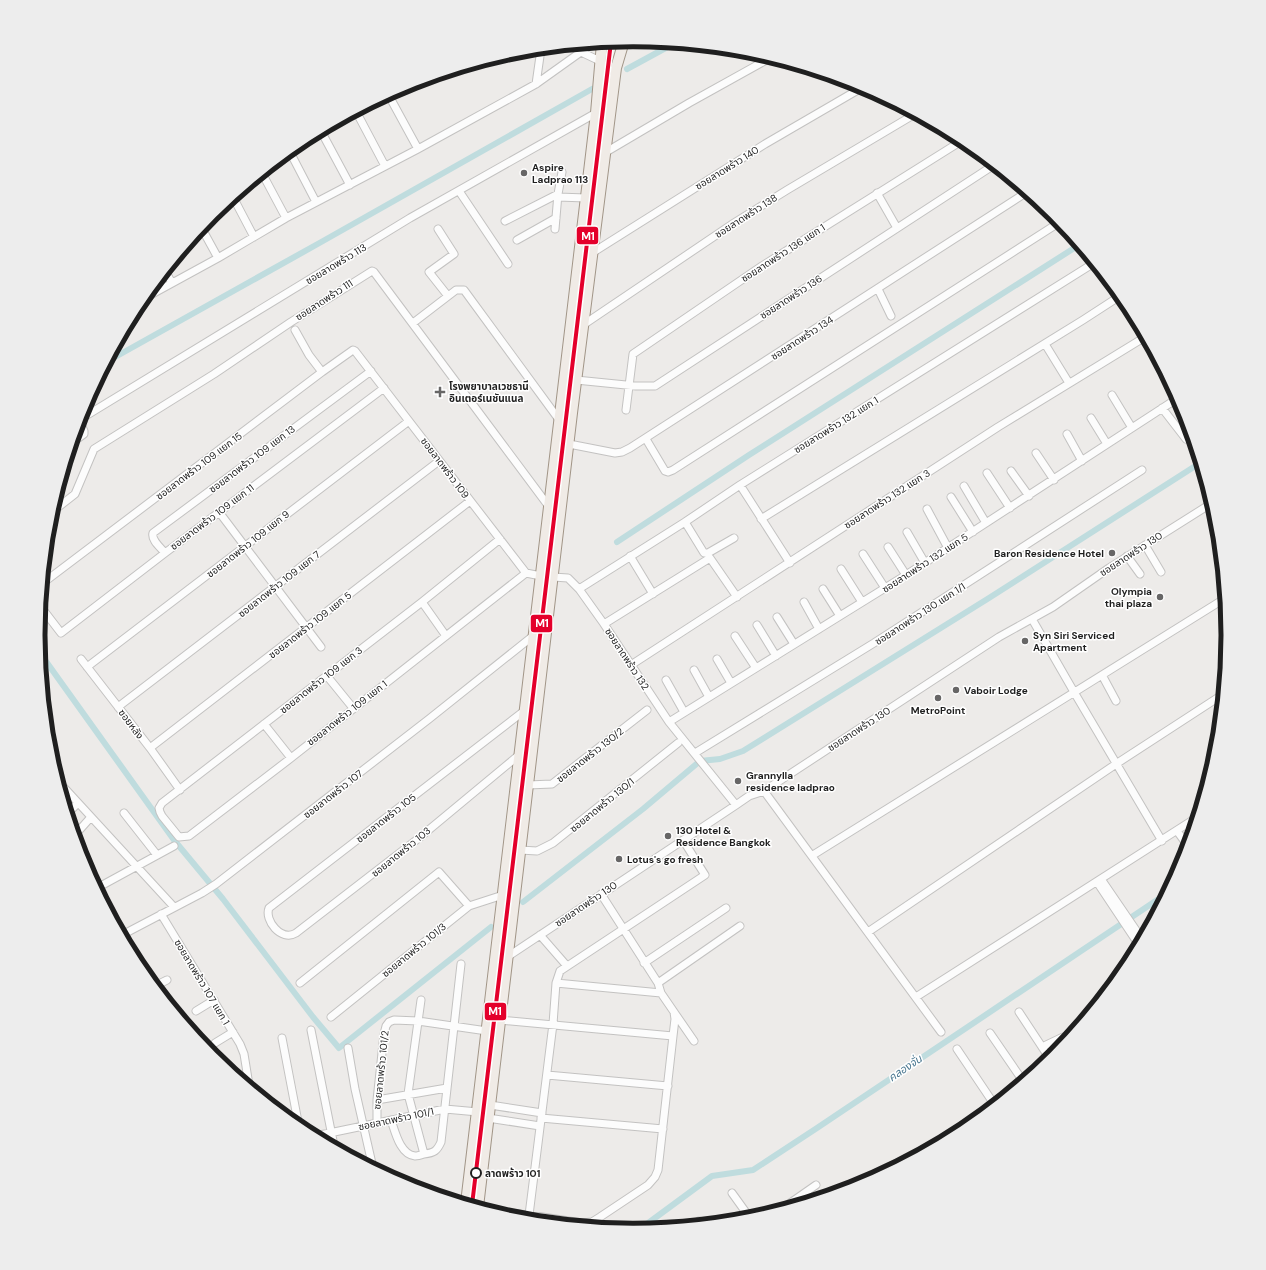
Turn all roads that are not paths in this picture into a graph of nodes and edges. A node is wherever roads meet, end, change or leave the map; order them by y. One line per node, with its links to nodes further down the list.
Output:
1 (618, 47): 10 (main road)
2 (622, 47): 10 (main road)
3 (601, 48): 8 (main road)
4 (606, 48): 14 (main road)
5 (585, 49): 6 (street)
6 (581, 52): 8 (street); 11 (street)
7 (540, 54): 11 (street)
8 (600, 61): 14 (main road)
9 (763, 62): 21 (street)
10 (616, 68): 21 (main road)
11 (536, 84): 20 (street)
12 (856, 91): 45 (street, ซอยลาดพร้าว 140)
13 (391, 100): 20 (street)
14 (598, 102): 15 (main road)
15 (596, 114): 28 (street, ซอยลาดพร้าว 113); 32 (main road)
16 (358, 115): 23 (street)
17 (910, 117): 57 (street, ซอยลาดพร้าว 138)
18 (323, 135): 27 (street)
19 (957, 144): 29 (street, ซอยลาดพร้าว 136 แยก 1)
20 (418, 149): 23 (street)
21 (606, 152): 45 (main road)
22 (292, 156): 34 (street)
23 (385, 166): 27 (street)
24 (990, 168): 39 (street, ซอยลาดพร้าว 136)
25 (562, 172): 30 (street)
26 (264, 177): 35 (street)
27 (350, 185): 34 (street)
28 (459, 191): 47 (street); 72 (street, ซอยลาดพร้าว 113)
29 (876, 193): 39 (street); 66 (street, ซอยลาดพร้าว 136 แยก 1)
30 (558, 195): 32 (street); 36 (street); 37 (street)
31 (1023, 195): 51 (street, ซอยลาดพร้าว 134)
32 (586, 198): 75 (main road)
33 (236, 202): 43 (street)
34 (316, 202): 35 (street)
35 (286, 218): 43 (street)
36 (556, 218): 41 (street); 44 (street)
37 (505, 221)
38 (1055, 225): 80 (street)
39 (897, 228): 66 (street, ซอยลาดพร้าว 136)
40 (438, 229): 53 (street)
41 (556, 229)
42 (204, 233): 46 (street)
43 (254, 237): 46 (street)
44 (517, 240)
45 (592, 253): 57 (main road)
46 (218, 258): 50 (street)
47 (508, 264)
48 (1090, 266): 91 (street, ซอยลาดพร้าว 132 แยก 1)
49 (168, 275): 50 (street)
50 (172, 283): 52 (street)
51 (878, 289): 55 (street); 80 (street, ซอยลาดพร้าว 134)
52 (156, 292)
53 (448, 296): 56 (street); 75 (street)
54 (1115, 299): 60 (street)
55 (892, 316)
56 (413, 323): 96 (street, ซอยลาดพร้าว 111); 98 (street, ซอยลาดพร้าว 111)
57 (583, 326): 64 (main road)
58 (294, 330): 63 (street)
59 (1141, 339): 65 (street, ซอยลาดพร้าว 132 แยก 3)
60 (1045, 344): 65 (street); 102 (street)
61 (355, 351): 62 (street, ซอยลาดพร้าว 109); 63 (street, ซอยลาดพร้าว 109 แยก 15)
62 (371, 371): 67 (street, ซอยลาดพร้าว 109); 113 (street, ซอยลาดพร้าว 109 แยก 13)
63 (322, 372): 126 (street, ซอยลาดพร้าว 109 แยก 15)
64 (576, 380): 66 (street, ซอยลาดพร้าว 136); 82 (main road)
65 (1070, 383): 117 (street, ซอยลาดพร้าว 132 แยก 3)
66 (628, 385): 71 (street, ซอยลาดพร้าว 136 แยก 1)
67 (384, 388): 74 (street, ซอยลาดพร้าว 109); 101 (street, ซอยลาดพร้าว 109 แยก 11)
68 (1112, 395): 77 (street)
69 (1172, 402): 70 (street, ซอยลาดพร้าว 132 แยก 5)
70 (1162, 408): 77 (street, ซอยลาดพร้าว 132 แยก 5); 81 (street)
71 (626, 410)
72 (88, 414)
73 (1091, 418): 83 (street)
74 (409, 421): 85 (street, ซอยลาดพร้าว 109); 110 (street, ซอยลาดพร้าว 109 แยก 9)
75 (560, 422): 98 (main road)
76 (83, 428): 79 (street)
77 (1132, 428): 83 (street, ซอยลาดพร้าว 132 แยก 5)
78 (1067, 434): 86 (street)
79 (79, 437)
80 (646, 439): 82 (street, ซอยลาดพร้าว 134)
81 (1186, 439)
82 (568, 444): 125 (main road)
83 (1107, 444): 86 (street, ซอยลาดพร้าว 132 แยก 5)
84 (1036, 453): 90 (street)
85 (439, 461): 95 (street, ซอยลาดพร้าว 109); 127 (street, ซอยลาดพร้าว 109 แยก 7)
86 (1082, 461): 90 (street, ซอยลาดพร้าว 132 แยก 5)
87 (1142, 470): 175 (street, ซอยลาดพร้าว 130 แยก 1/1)
88 (1011, 471): 93 (street)
89 (987, 473): 99 (street)
90 (1054, 480): 93 (street, ซอยลาดพร้าว 132 แยก 5)
91 (740, 485): 102 (street); 103 (street, ซอยลาดพร้าว 132 แยก 1)
92 (964, 486): 104 (street)
93 (1029, 496): 99 (street, ซอยลาดพร้าว 132 แยก 5)
94 (951, 497): 106 (street)
95 (470, 502): 108 (street, ซอยลาดพร้าว 109); 143 (street, ซอยลาดพร้าว 109 แยก 5)
96 (59, 506)
97 (1207, 506): 109 (street, ซอยลาดพร้าว 130)
98 (550, 508): 124 (main road)
99 (1010, 508): 104 (street, ซอยลาดพร้าว 132 แยก 5)
100 (927, 509): 112 (street)
101 (219, 512): 110 (street); 113 (street, ซอยลาดพร้าว 109 แยก 11)
102 (761, 519): 117 (street)
103 (685, 522): 107 (street); 115 (street, ซอยลาดพร้าว 132 แยก 1)
104 (986, 523): 106 (street, ซอยลาดพร้าว 132 แยก 5)
105 (907, 532): 118 (street)
106 (973, 532): 112 (street, ซอยลาดพร้าว 132 แยก 5)
107 (734, 538)
108 (500, 539): 121 (street, ซอยลาดพร้าว 109); 134 (street, ซอยลาดพร้าว 109 แยก 3)
109 (1145, 545): 116 (street, ซอยลาดพร้าว 130); 120 (street)
110 (245, 546): 127 (street); 154 (street, ซอยลาดพร้าว 109 แยก 9)
111 (888, 547): 123 (street)
112 (948, 548): 118 (street, ซอยลาดพร้าว 132 แยก 5)
113 (165, 553): 137 (street, ซอยลาดพร้าว 109 แยก 11)
114 (863, 554): 129 (street)
115 (630, 556): 130 (street, ซอยลาดพร้าว 132 แยก 1); 131 (street)
116 (1127, 556): 122 (street); 140 (street, ซอยลาดพร้าว 130)
117 (790, 563): 132 (street, ซอยลาดพร้าว 132 แยก 3)
118 (925, 563): 123 (street, ซอยลาดพร้าว 132 แยก 5)
119 (841, 569): 136 (street)
120 (1161, 572)
121 (526, 573): 124 (street); 145 (street, ซอยลาดพร้าว 109 แยก 1)
122 (1140, 574)
123 (906, 575): 129 (street, ซอยลาดพร้าว 132 แยก 5)
124 (541, 576): 146 (main road)
125 (553, 577): 130 (street, ซอยลาดพร้าว 132); 176 (main road)
126 (48, 579)
127 (276, 586): 143 (street); 165 (street, ซอยลาดพร้าว 109 แยก 7)
128 (822, 588): 138 (street)
129 (885, 588): 136 (street, ซอยลาดพร้าว 132 แยก 5)
130 (578, 589): 141 (street, ซอยลาดพร้าว 132)
131 (654, 594): 132 (street); 141 (street)
132 (737, 597): 153 (street, ซอยลาดพร้าว 132 แยก 3)
133 (1220, 600): 157 (street)
134 (422, 602): 145 (street); 158 (street, ซอยลาดพร้าว 109 แยก 3)
135 (804, 602): 144 (street)
136 (862, 602): 138 (street, ซอยลาดพร้าว 132 แยก 5)
137 (46, 613)
138 (840, 616): 144 (street, ซอยลาดพร้าว 132 แยก 5)
139 (777, 617): 148 (street)
140 (1032, 619): 161 (street); 184 (street, ซอยลาดพร้าว 130)
141 (604, 624): 153 (street, ซอยลาดพร้าว 132)
142 (757, 625): 150 (street)
143 (307, 628): 149 (street); 173 (street, ซอยลาดพร้าว 109 แยก 5)
144 (819, 629): 148 (street, ซอยลาดพร้าว 132 แยก 5)
145 (446, 636): 166 (street, ซอยลาดพร้าว 109 แยก 1)
146 (533, 636): 168 (main road); 209 (street, ซอยลาดพร้าว 107)
147 (736, 636): 155 (street)
148 (794, 644): 150 (street, ซอยลาดพร้าว 132 แยก 5)
149 (322, 647)
150 (776, 656): 155 (street, ซอยลาดพร้าว 132 แยก 5)
151 (717, 658): 160 (street)
152 (81, 659): 154 (street, ซอยหลัง)
153 (632, 665): 170 (street, ซอยลาดพร้าว 132)
154 (88, 667): 165 (street, ซอยหลัง)
155 (756, 668): 160 (street, ซอยลาดพร้าว 132 แยก 5)
156 (694, 670): 162 (street)
157 (1102, 675): 161 (street); 164 (street)
158 (327, 676): 166 (street); 171 (street, ซอยลาดพร้าว 109 แยก 3)
159 (666, 680): 169 (street)
160 (731, 683): 162 (street, ซอยลาดพร้าว 132 แยก 5)
161 (1074, 692): 178 (street); 202 (street)
162 (709, 697): 169 (street, ซอยลาดพร้าว 132 แยก 5)
163 (1217, 698): 178 (street)
164 (1116, 701)
165 (118, 707): 173 (street, ซอยหลัง)
166 (353, 708): 177 (street, ซอยลาดพร้าว 109 แยก 1)
167 (647, 710): 181 (street, ซอยลาดพร้าว 130/2)
168 (524, 711): 174 (main road); 215 (street, ซอยลาดพร้าว 105)
169 (684, 712): 170 (street, ซอยลาดพร้าว 132 แยก 5)
170 (669, 722): 175 (street, ซอยลาดพร้าว 132)
171 (264, 724): 177 (street); 183 (street, ซอยลาดพร้าว 109 แยก 3)
172 (678, 743): 200 (street, ซอยลาดพร้าว 130/1)
173 (150, 748): 183 (street, ซอยหลัง)
174 (519, 755): 176 (main road); 179 (main road); 215 (street, ซอยลาดพร้าว 103)
175 (697, 755): 186 (street, ซอยลาดพร้าว 132)
176 (531, 756): 180 (main road)
177 (291, 758): 191 (street, ซอยลาดพร้าว 109 แยก 1)
178 (1116, 764): 198 (street); 216 (street)
179 (518, 770): 180 (main road); 207 (main road)
180 (529, 771): 181 (main road)
181 (528, 785): 200 (main road)
182 (66, 789): 185 (street)
183 (180, 790): 191 (street, ซอยลาดพร้าว 109 แยก 3)
184 (764, 791): 186 (street, ซอยลาดพร้าว 130); 202 (street)
185 (78, 803): 187 (street); 189 (street)
186 (736, 805): 196 (street, ซอยลาดพร้าว 130)
187 (72, 809)
188 (124, 813): 201 (street)
189 (91, 817): 194 (street); 203 (street)
190 (1191, 822): 192 (street)
191 (168, 825)
192 (1186, 825): 193 (street); 195 (street)
193 (1188, 828)
194 (79, 831)
195 (1177, 831): 197 (street); 198 (street)
196 (683, 840): 206 (street, ซอยลาดพร้าว 130); 214 (street)
197 (1184, 840)
198 (1162, 841): 204 (street)
199 (174, 846): 201 (street)
200 (520, 850): 221 (main road)
201 (157, 855): 203 (street)
202 (813, 855): 216 (street)
203 (136, 866): 205 (street); 209 (street)
204 (1099, 880): 213 (street); 231 (street)
205 (102, 885)
206 (601, 894): 214 (street); 218 (street, ซอยลาดพร้าว 130)
207 (503, 895): 208 (street, ซอยลาดพร้าว 101/3); 243 (main road)
208 (470, 906): 226 (street); 237 (street, ซอยลาดพร้าว 101/3)
209 (174, 907): 211 (street, ซอยลาดพร้าว 107)
210 (726, 908): 222 (street)
211 (161, 914): 217 (street, ซอยลาดพร้าว 107); 232 (street, ซอยลาดพร้าว 107 แยก 1)
212 (740, 926): 228 (street)
213 (1130, 927): 219 (street); 220 (street)
214 (624, 929): 222 (street); 224 (street)
215 (277, 931)
216 (868, 932): 231 (street)
217 (126, 933)
218 (540, 935): 221 (street, ซอยลาดพร้าว 130); 224 (street)
219 (1138, 935)
220 (1136, 939)
221 (507, 957): 238 (main road)
222 (644, 963): 228 (street)
223 (461, 964): 241 (street)
224 (567, 966): 227 (street)
225 (167, 980): 229 (street)
226 (300, 983)
227 (556, 983): 230 (street); 240 (street)
228 (658, 983): 230 (street)
229 (160, 984)
230 (661, 993): 235 (street)
231 (916, 997): 245 (street)
232 (214, 1000): 234 (street); 244 (street, ซอยลาดพร้าว 107 แยก 1)
233 (421, 1000): 239 (street)
234 (196, 1011)
235 (674, 1012): 247 (street); 250 (street)
236 (1019, 1012): 252 (street)
237 (331, 1017)
238 (500, 1020): 240 (street); 264 (main road)
239 (418, 1022): 241 (street, ซอยลาดพร้าว 101/2); 261 (street); 262 (street, ซอยลาดพร้าว 101/2)
240 (553, 1024): 247 (street); 256 (street)
241 (453, 1027): 243 (street, ซอยลาดพร้าว 101/2); 260 (street)
242 (311, 1030): 275 (street)
243 (487, 1031): 266 (main road)
244 (233, 1032): 251 (street); 258 (street, ซอยลาดพร้าว 107 แยก 1)
245 (941, 1032)
246 (990, 1033): 257 (street)
247 (673, 1036): 259 (street)
248 (282, 1038): 268 (street)
249 (1061, 1038): 252 (street)
250 (694, 1041)
251 (215, 1043)
252 (1042, 1047): 255 (street)
253 (348, 1048): 273 (street)
254 (957, 1049): 263 (street)
255 (1046, 1053)
256 (547, 1074): 259 (street); 270 (street)
257 (1021, 1077)
258 (247, 1079)
259 (668, 1086): 274 (street)
260 (447, 1088): 261 (street); 265 (street)
261 (408, 1094): 262 (street); 267 (street)
262 (378, 1100): 272 (street, ซอยลาดพร้าว 101/2)
263 (992, 1100)
264 (490, 1105): 269 (main road); 270 (street)
265 (445, 1109): 266 (street, ซอยลาดพร้าว 101/1); 267 (street, ซอยลาดพร้าว 101/1); 278 (street)
266 (478, 1112): 282 (main road)
267 (413, 1116): 271 (street, ซอยลาดพร้าว 101/1); 278 (street)
268 (297, 1117)
269 (488, 1118): 270 (street); 284 (main road)
270 (541, 1119): 274 (street); 286 (street)
271 (391, 1120): 272 (street, ซอยลาดพร้าว 101/1); 278 (street)
272 (377, 1123): 273 (street, ซอยลาดพร้าว 101/1)
273 (364, 1126): 275 (street, ซอยลาดพร้าว 101/1); 279 (street)
274 (663, 1129): 287 (street)
275 (331, 1133): 276 (street, ซอยลาดพร้าว 101/1); 277 (street)
276 (323, 1134)
277 (333, 1140)
278 (424, 1154)
279 (372, 1161)
280 (816, 1185): 283 (street)
281 (732, 1193): 285 (street)
282 (467, 1199)
283 (794, 1200)
284 (479, 1202)
285 (746, 1212)
286 (529, 1214)
287 (592, 1222)

